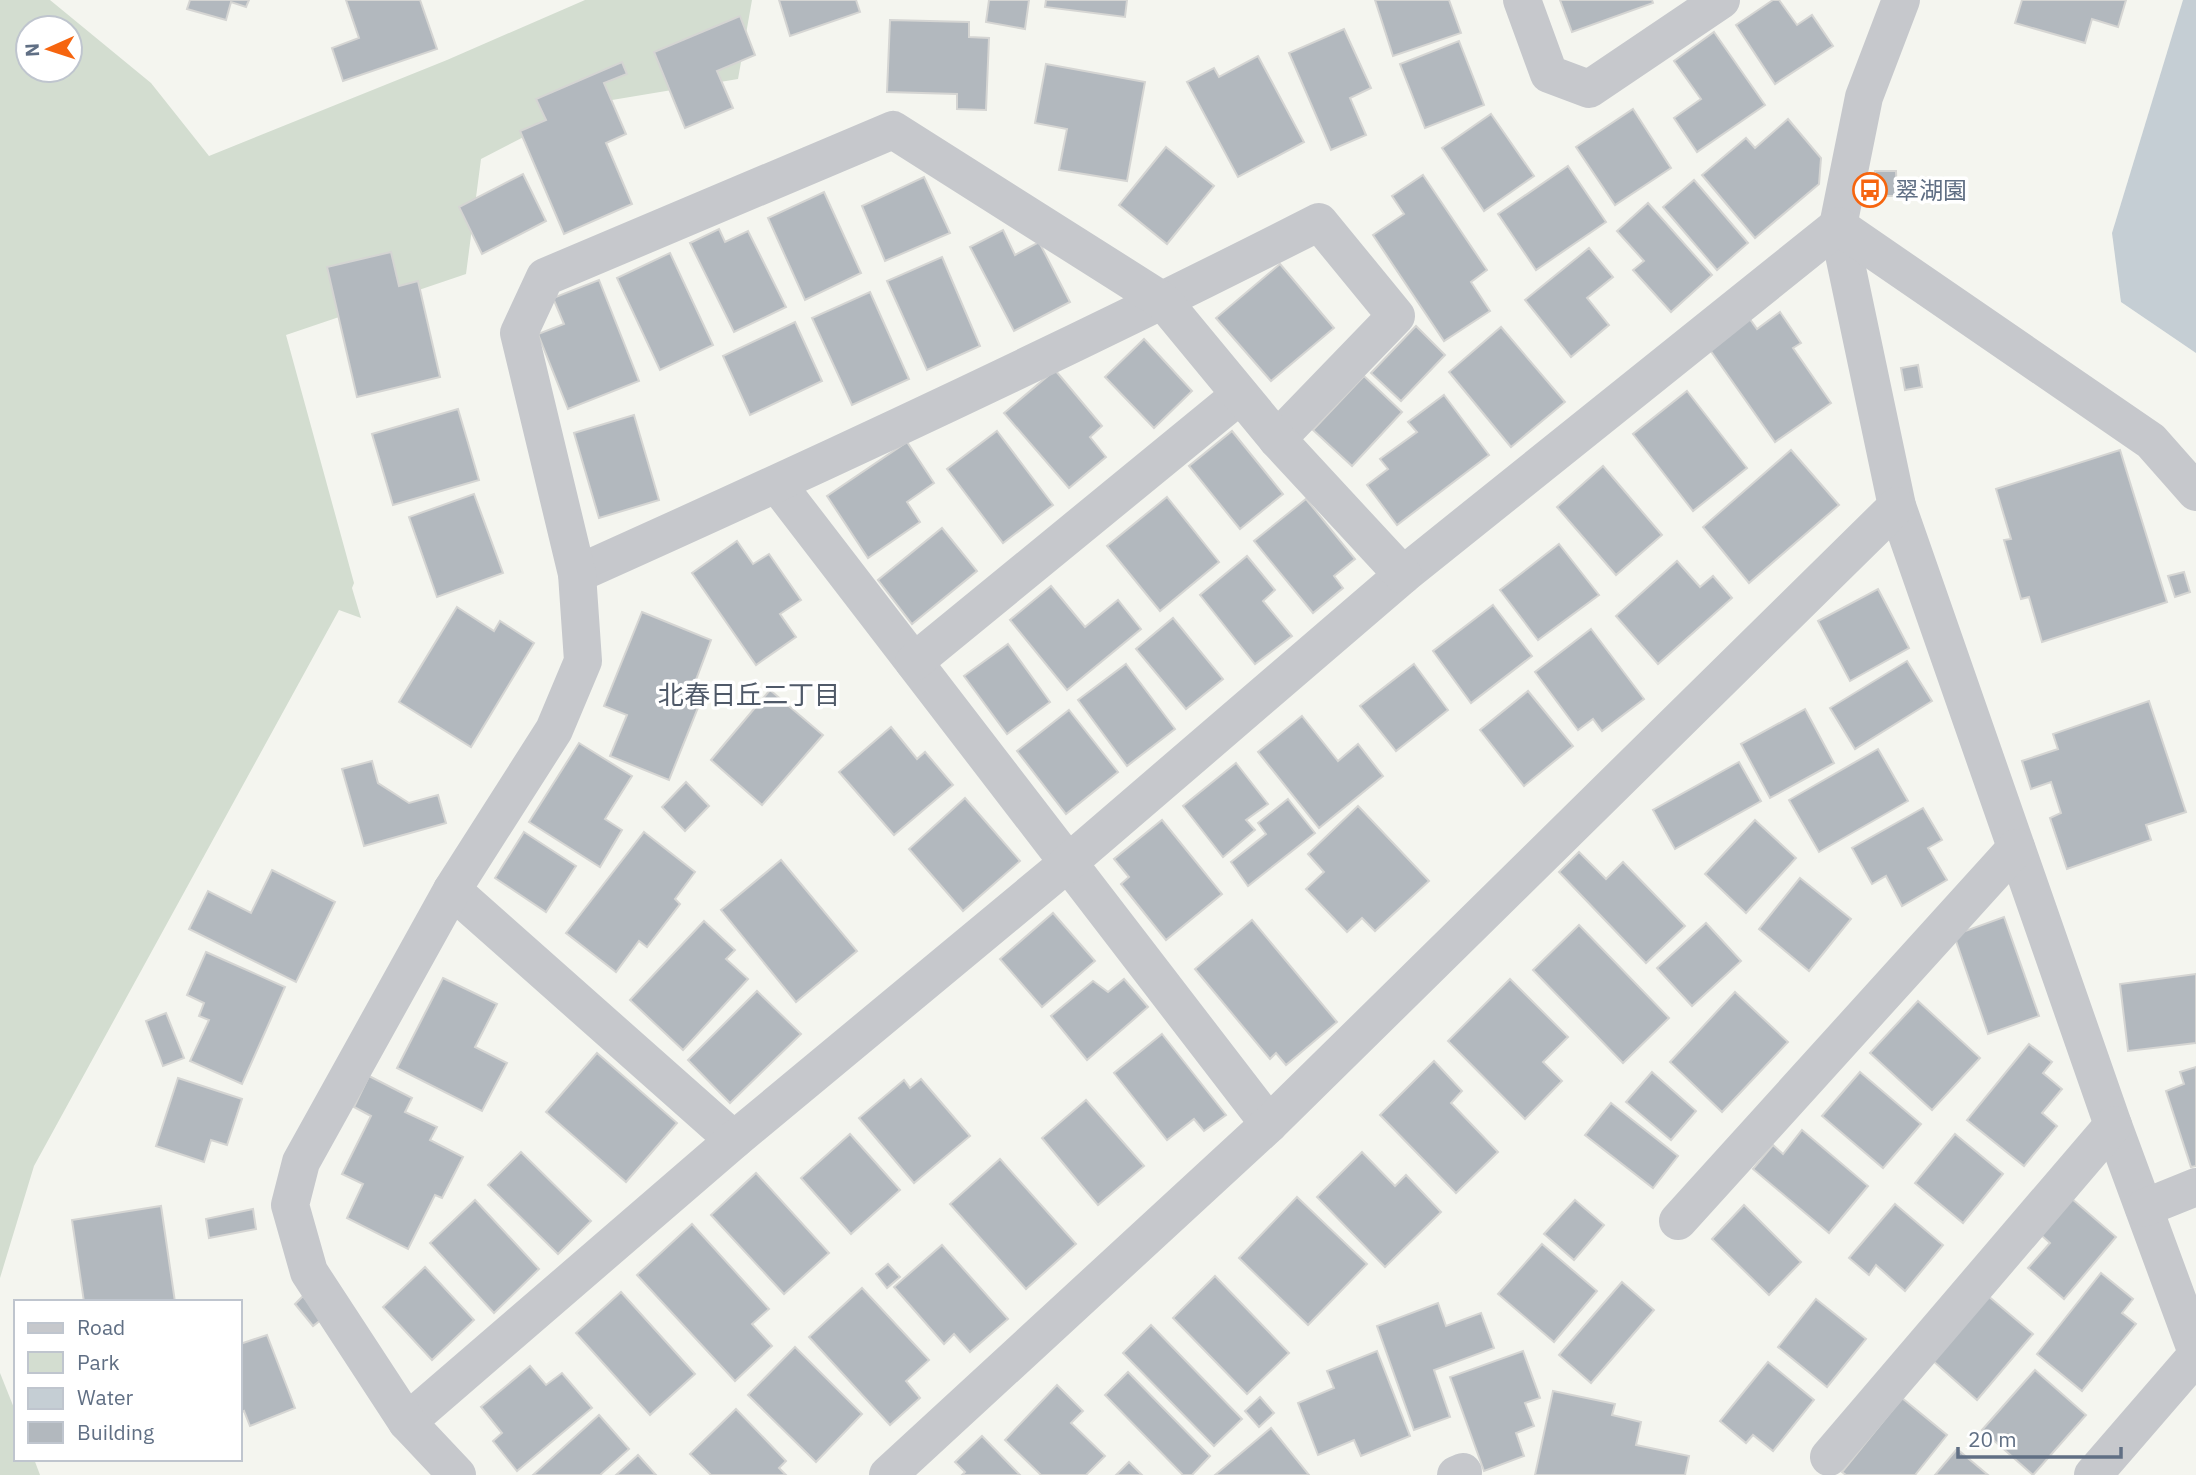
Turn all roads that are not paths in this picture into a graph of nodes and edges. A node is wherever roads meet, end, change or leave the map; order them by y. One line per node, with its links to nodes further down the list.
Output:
1 (1522, 0): 2 (street)
2 (1721, 0)
3 (1901, 0): 4 (street)
4 (1838, 226): 9 (street); 10 (street); 12 (street)
5 (1163, 301): 6 (street); 7 (street); 8 (street); 11 (street)
6 (1240, 395): 7 (street); 13 (street)
7 (1277, 439): 12 (street)
8 (777, 484): 11 (street); 13 (street)
9 (2196, 492)
10 (1897, 506): 14 (street); 17 (street)
11 (577, 574): 16 (street)
12 (1403, 575): 15 (street)
13 (914, 662): 15 (street)
14 (2016, 848): 18 (street); 22 (street)
15 (1069, 862): 17 (street); 19 (street)
16 (452, 890): 19 (street); 25 (street)
17 (1269, 1124): 28 (street)
18 (2113, 1125): 21 (street); 26 (street)
19 (734, 1140): 25 (street)
20 (2196, 1187): 21 (street)
21 (2144, 1208): 23 (street)
22 (1678, 1221)
23 (2196, 1350)
24 (2196, 1356): 29 (street)
25 (407, 1422): 27 (street)
26 (1829, 1457)
27 (457, 1475)
28 (888, 1475)
29 (2093, 1475)

